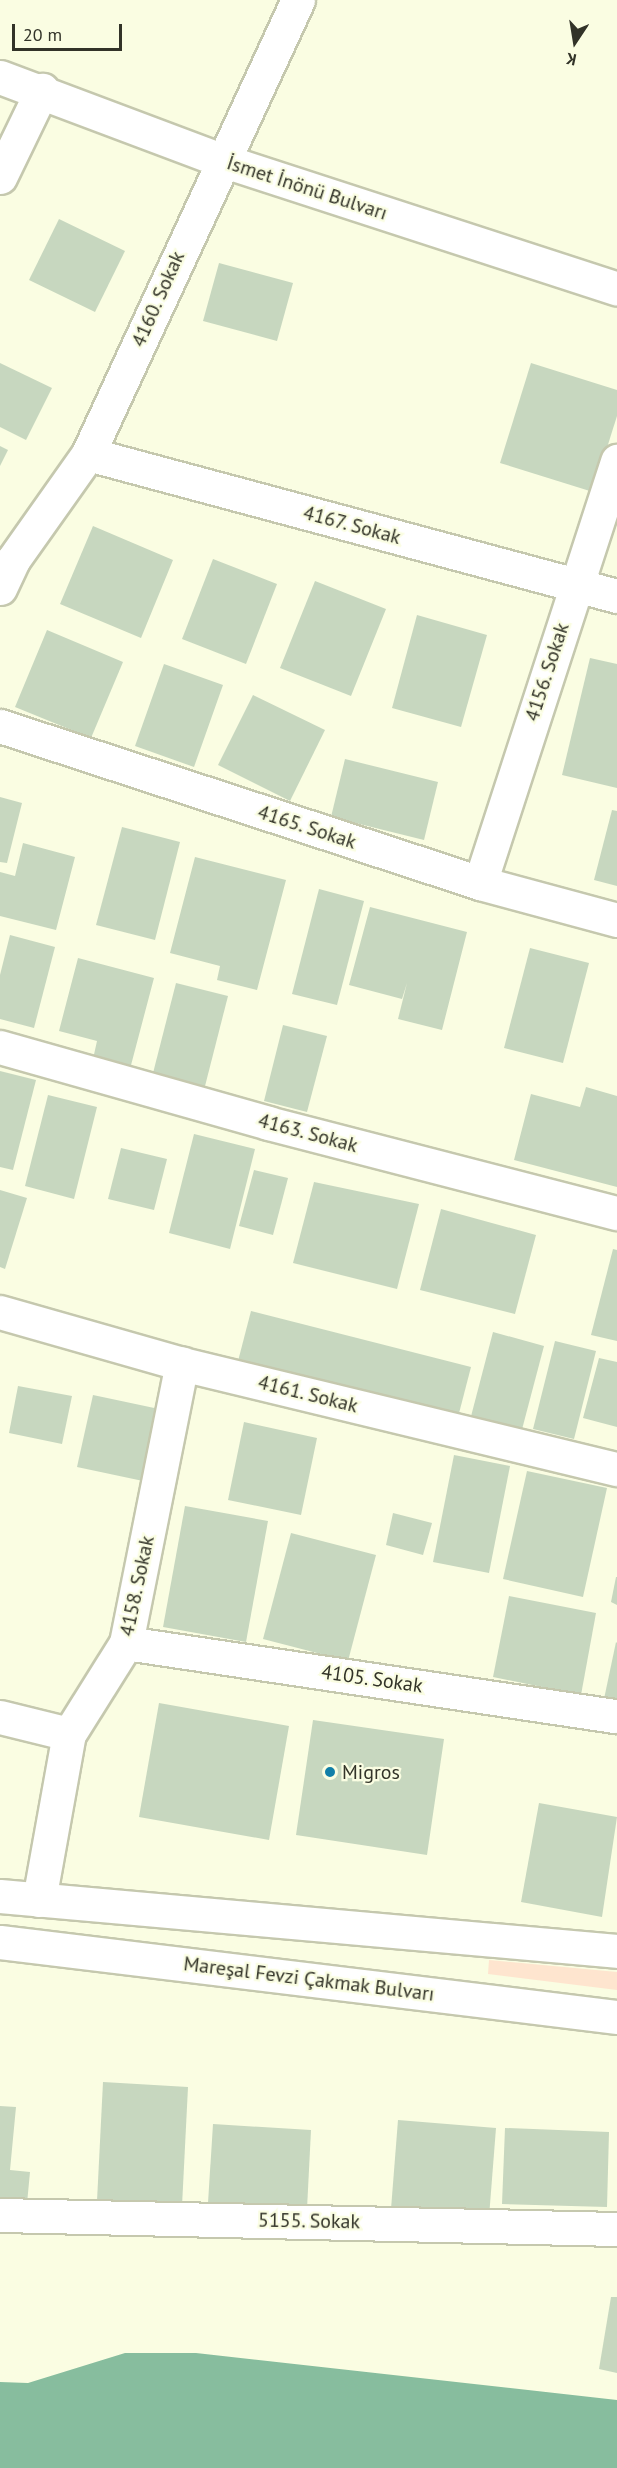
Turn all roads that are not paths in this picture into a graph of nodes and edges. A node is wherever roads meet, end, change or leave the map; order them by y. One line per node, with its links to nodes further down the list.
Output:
1 (298, 0): 4 (main road, 4160. Sokak)
2 (0, 77): 3 (main road, İsmet İnönü Bulvarı)
3 (42, 90): 4 (main road, İsmet İnönü Bulvarı); 5 (main road)
4 (221, 160): 6 (main road, İsmet İnönü Bulvarı); 7 (main road, 4160. Sokak)
5 (0, 177)
6 (617, 290)
7 (88, 454): 10 (main road, 4167. Sokak); 11 (main road, 4160. Sokak)
8 (617, 460): 9 (main road, 4156. Sokak)
9 (608, 515): 10 (main road, 4156. Sokak)
10 (575, 585): 12 (main road, 4167. Sokak); 14 (main road, 4156. Sokak)
11 (0, 588)
12 (617, 596)
13 (0, 726): 14 (main road, 4165. Sokak)
14 (480, 883): 15 (main road, 4165. Sokak)
15 (617, 920)
16 (0, 1047): 17 (main road, 4163. Sokak)
17 (617, 1213)
18 (0, 1312): 19 (main road, 4161. Sokak)
19 (182, 1364): 20 (main road, 4161. Sokak); 21 (main road, 4158. Sokak)
20 (617, 1469)
21 (126, 1644): 22 (main road, 4105. Sokak); 24 (main road, 4158. Sokak)
22 (617, 1716)
23 (0, 1717): 24 (main road)
24 (69, 1734): 26 (main road, 4158. Sokak)
25 (0, 1896): 26 (main road)
26 (39, 1900): 28 (main road)
27 (0, 1941): 29 (main road, Mareşal Fevzi Çakmak Bulvarı)
28 (617, 1951)
29 (617, 2017)
30 (0, 2215): 31 (main road, 5155. Sokak)
31 (617, 2229)

